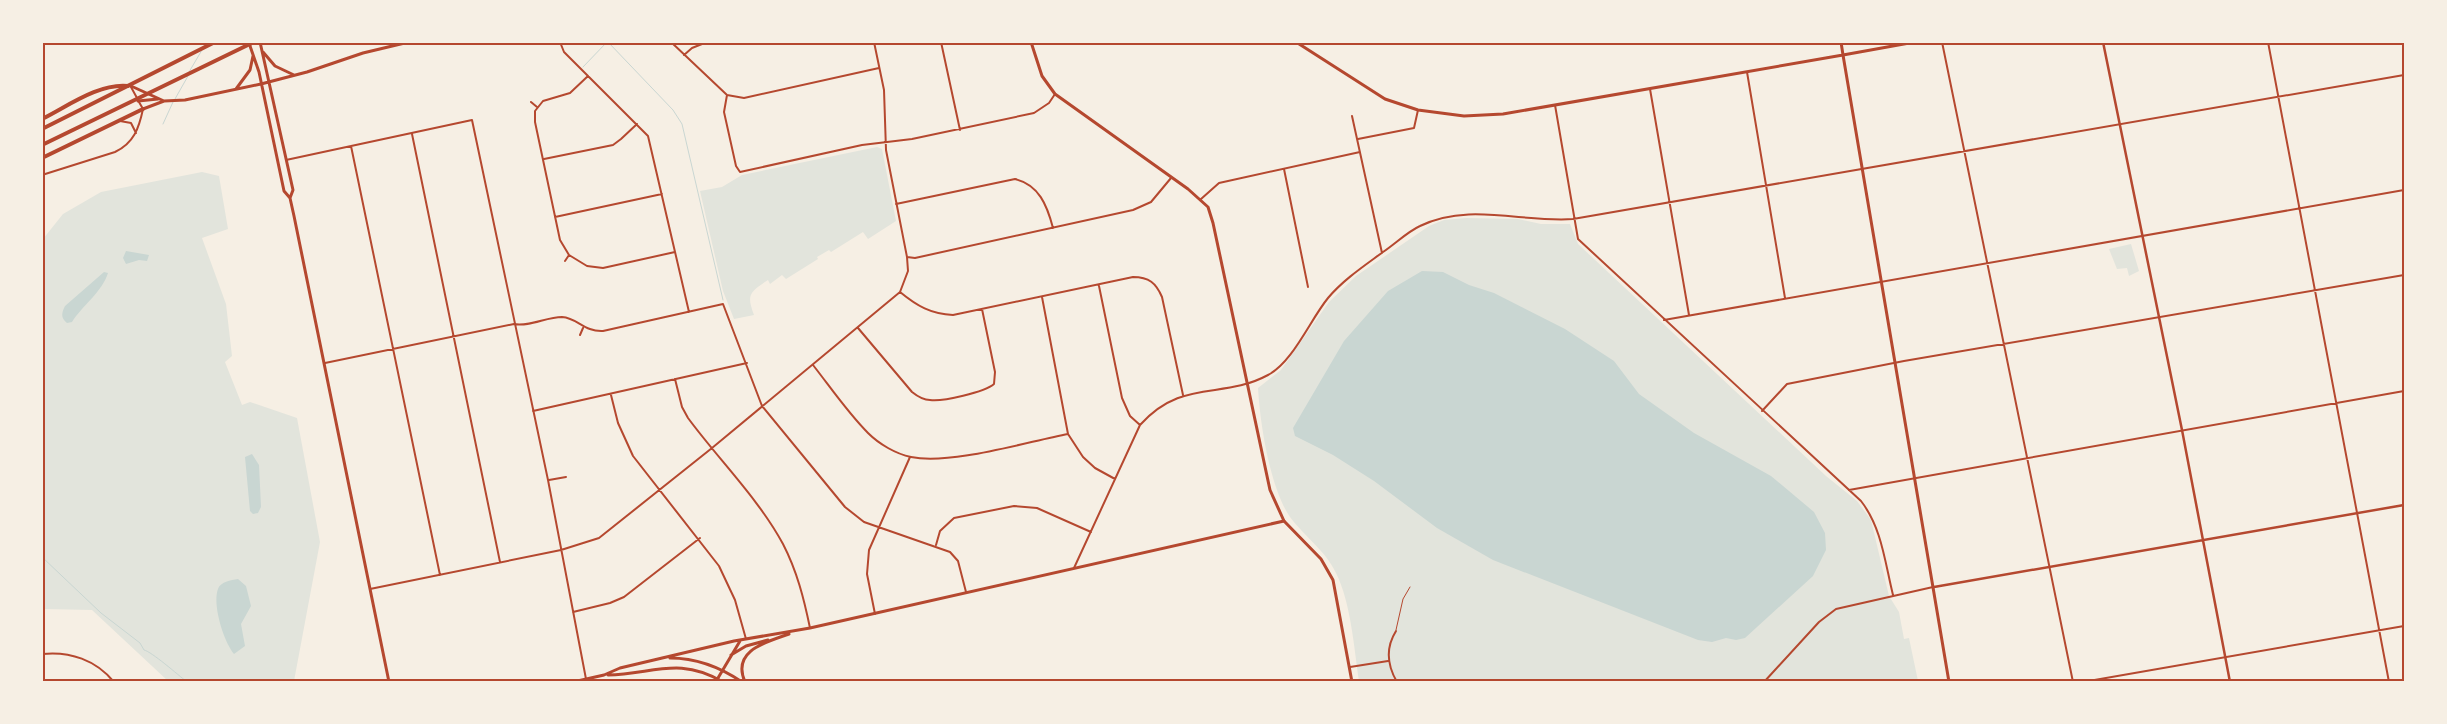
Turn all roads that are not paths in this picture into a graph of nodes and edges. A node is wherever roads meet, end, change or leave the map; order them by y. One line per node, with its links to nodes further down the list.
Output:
1 (215, 42): 48 (highway)
2 (249, 42): 19 (main road)
3 (254, 42): 54 (highway)
4 (260, 42): 18 (main road)
5 (409, 42): 24 (main road)
6 (560, 42): 26 (street)
7 (671, 42): 20 (street)
8 (707, 42): 20 (street)
9 (874, 42): 22 (street)
10 (941, 42): 49 (street)
11 (1031, 42): 32 (main road)
12 (1296, 42): 42 (main road)
13 (1841, 42): 21 (main road)
14 (1915, 42): 21 (main road)
15 (1942, 42): 56 (street)
16 (2103, 42): 47 (street)
17 (2268, 42): 34 (street)
18 (262, 50): 24 (main road); 27 (main road)
19 (253, 53): 28 (main road); 31 (main road)
20 (684, 55): 33 (street)
21 (1843, 55): 23 (main road); 62 (main road)
22 (879, 68): 33 (street); 53 (street)
23 (1746, 72): 30 (main road); 65 (street)
24 (295, 75): 27 (main road)
25 (2404, 75): 34 (street)
26 (588, 76): 40 (street); 46 (street)
27 (270, 82): 28 (main road); 59 (main road)
28 (261, 84): 31 (main road); 68 (main road)
29 (131, 86): 35 (main road); 36 (street); 44 (highway)
30 (1650, 89): 39 (main road); 70 (street)
31 (235, 90): 37 (main road)
32 (1055, 94): 49 (street); 64 (main road)
33 (727, 95): 53 (street)
34 (2278, 96): 47 (street); 72 (street)
35 (159, 99): 36 (main road); 37 (main road)
36 (138, 101): 41 (street)
37 (164, 101): 41 (main road)
38 (531, 102): 40 (street)
39 (1555, 105): 42 (main road); 74 (street)
40 (537, 107): 60 (street)
41 (143, 109): 45 (highway); 50 (street)
42 (1418, 110): 52 (street)
43 (1352, 116): 52 (street)
44 (42, 119)
45 (120, 121): 50 (street); 58 (highway)
46 (637, 124): 60 (street); 67 (street)
47 (2119, 124): 56 (street); 76 (street)
48 (42, 129)
49 (960, 130): 53 (street)
50 (136, 133): 63 (street)
51 (412, 134): 55 (street); 96 (street); 100 (street)
52 (1358, 139): 57 (street)
53 (885, 143): 71 (street)
54 (42, 145)
55 (351, 146): 59 (street); 102 (street)
56 (1965, 150): 62 (street); 82 (street)
57 (1360, 152): 61 (street); 78 (street)
58 (42, 158)
59 (286, 160): 68 (main road)
60 (543, 160): 73 (street)
61 (1284, 168): 69 (street); 86 (street)
62 (1863, 168): 65 (street); 84 (main road)
63 (42, 175)
64 (1171, 178): 69 (main road); 75 (street)
65 (1766, 185): 70 (street); 90 (street)
66 (2404, 190): 72 (street)
67 (662, 194): 73 (street); 77 (street)
68 (290, 198): 103 (main road)
69 (1201, 199): 108 (main road)
70 (1669, 202): 74 (street); 93 (street)
71 (896, 204): 75 (street); 80 (street)
72 (2299, 209): 76 (street); 87 (street)
73 (555, 218): 79 (street)
74 (1573, 219): 78 (street); 95 (street)
75 (1053, 228): 80 (street)
76 (2142, 236): 82 (street); 94 (street)
77 (675, 252): 79 (street); 92 (street)
78 (1382, 253): 108 (street)
79 (569, 255): 81 (street)
80 (908, 257): 88 (street)
81 (565, 261)
82 (1988, 262): 84 (street); 101 (street)
83 (2404, 275): 87 (street)
84 (1882, 280): 90 (street); 105 (main road)
85 (1099, 285): 89 (street); 111 (street); 116 (street)
86 (1308, 287)
87 (2315, 291): 94 (street); 112 (street)
88 (900, 292): 91 (street); 98 (street)
89 (1042, 297): 91 (street); 118 (street)
90 (1786, 298): 93 (street)
91 (982, 309): 98 (street)
92 (689, 312): 97 (street); 104 (street)
93 (1689, 315): 95 (street)
94 (2159, 317): 101 (street); 117 (street)
95 (1664, 320): 115 (street)
96 (514, 324): 97 (street); 100 (street); 114 (street)
97 (584, 328): 99 (street)
98 (858, 328): 106 (street)
99 (580, 335)
100 (454, 337): 102 (street); 137 (street)
101 (2005, 344): 105 (street); 121 (street)
102 (393, 350): 103 (street); 140 (street)
103 (324, 363): 143 (main road)
104 (747, 363): 107 (street); 113 (street)
105 (1896, 363): 115 (street); 123 (main road)
106 (813, 365): 113 (street); 120 (street)
107 (675, 379): 110 (street); 119 (street)
108 (1247, 383): 111 (street); 130 (main road)
109 (2404, 390): 112 (street)
110 (610, 395): 114 (street); 126 (street)
111 (1182, 395): 116 (street)
112 (2336, 403): 117 (street); 129 (street)
113 (762, 406): 119 (street); 131 (street)
114 (533, 411): 125 (street)
115 (1762, 411): 127 (street)
116 (1140, 425): 124 (street)
117 (2182, 430): 121 (street); 134 (street)
118 (1068, 434): 120 (street); 124 (street)
119 (712, 448): 126 (street); 149 (street)
120 (910, 457): 131 (street)
121 (2028, 458): 123 (street); 138 (street)
122 (566, 477): 125 (street)
123 (1915, 478): 127 (street); 142 (main road)
124 (1115, 479): 132 (street)
125 (548, 480): 136 (street)
126 (659, 490): 133 (street); 136 (street)
127 (1849, 490): 145 (street)
128 (2404, 505): 129 (street)
129 (2357, 513): 134 (street); 152 (street)
130 (1284, 521): 139 (main road); 161 (main road)
131 (878, 527): 135 (street); 147 (street)
132 (1091, 532): 135 (street); 139 (street)
133 (700, 538): 146 (street); 154 (street)
134 (2204, 540): 138 (street); 159 (street)
135 (935, 546): 144 (street)
136 (562, 550): 137 (street); 146 (street)
137 (500, 562): 140 (street)
138 (2050, 566): 142 (street); 175 (street)
139 (1074, 569): 144 (main road)
140 (440, 575): 143 (street)
141 (1410, 586): 151 (lane)
142 (1934, 587): 145 (street); 174 (main road)
143 (370, 589): 167 (main road)
144 (966, 594): 147 (main road)
145 (1893, 595): 173 (street)
146 (573, 612): 165 (street)
147 (875, 614): 149 (main road)
148 (2404, 626): 152 (street)
149 (810, 628): 150 (main road)
150 (796, 631): 153 (main road); 154 (main road)
151 (1396, 631): 160 (street)
152 (2379, 631): 159 (street); 178 (street)
153 (776, 639): 157 (main road); 170 (main road)
154 (746, 640): 155 (main road)
155 (740, 641): 157 (main road); 158 (main road)
156 (42, 654): 166 (street)
157 (731, 655): 162 (main road)
158 (662, 658): 162 (main road); 163 (main road)
159 (2226, 658): 176 (street); 177 (street)
160 (1388, 661): 161 (street); 172 (street)
161 (1350, 667): 171 (main road)
162 (723, 670): 164 (main road); 170 (main road)
163 (604, 675): 164 (main road); 165 (main road)
164 (718, 678): 169 (main road)
165 (586, 679): 168 (main road)
166 (114, 682)
167 (389, 682)
168 (573, 682)
169 (723, 682)
170 (743, 682)
171 (1352, 682)
172 (1397, 682)
173 (1764, 682)
174 (1949, 682)
175 (2073, 682)
176 (2083, 682)
177 (2230, 682)
178 (2389, 682)

